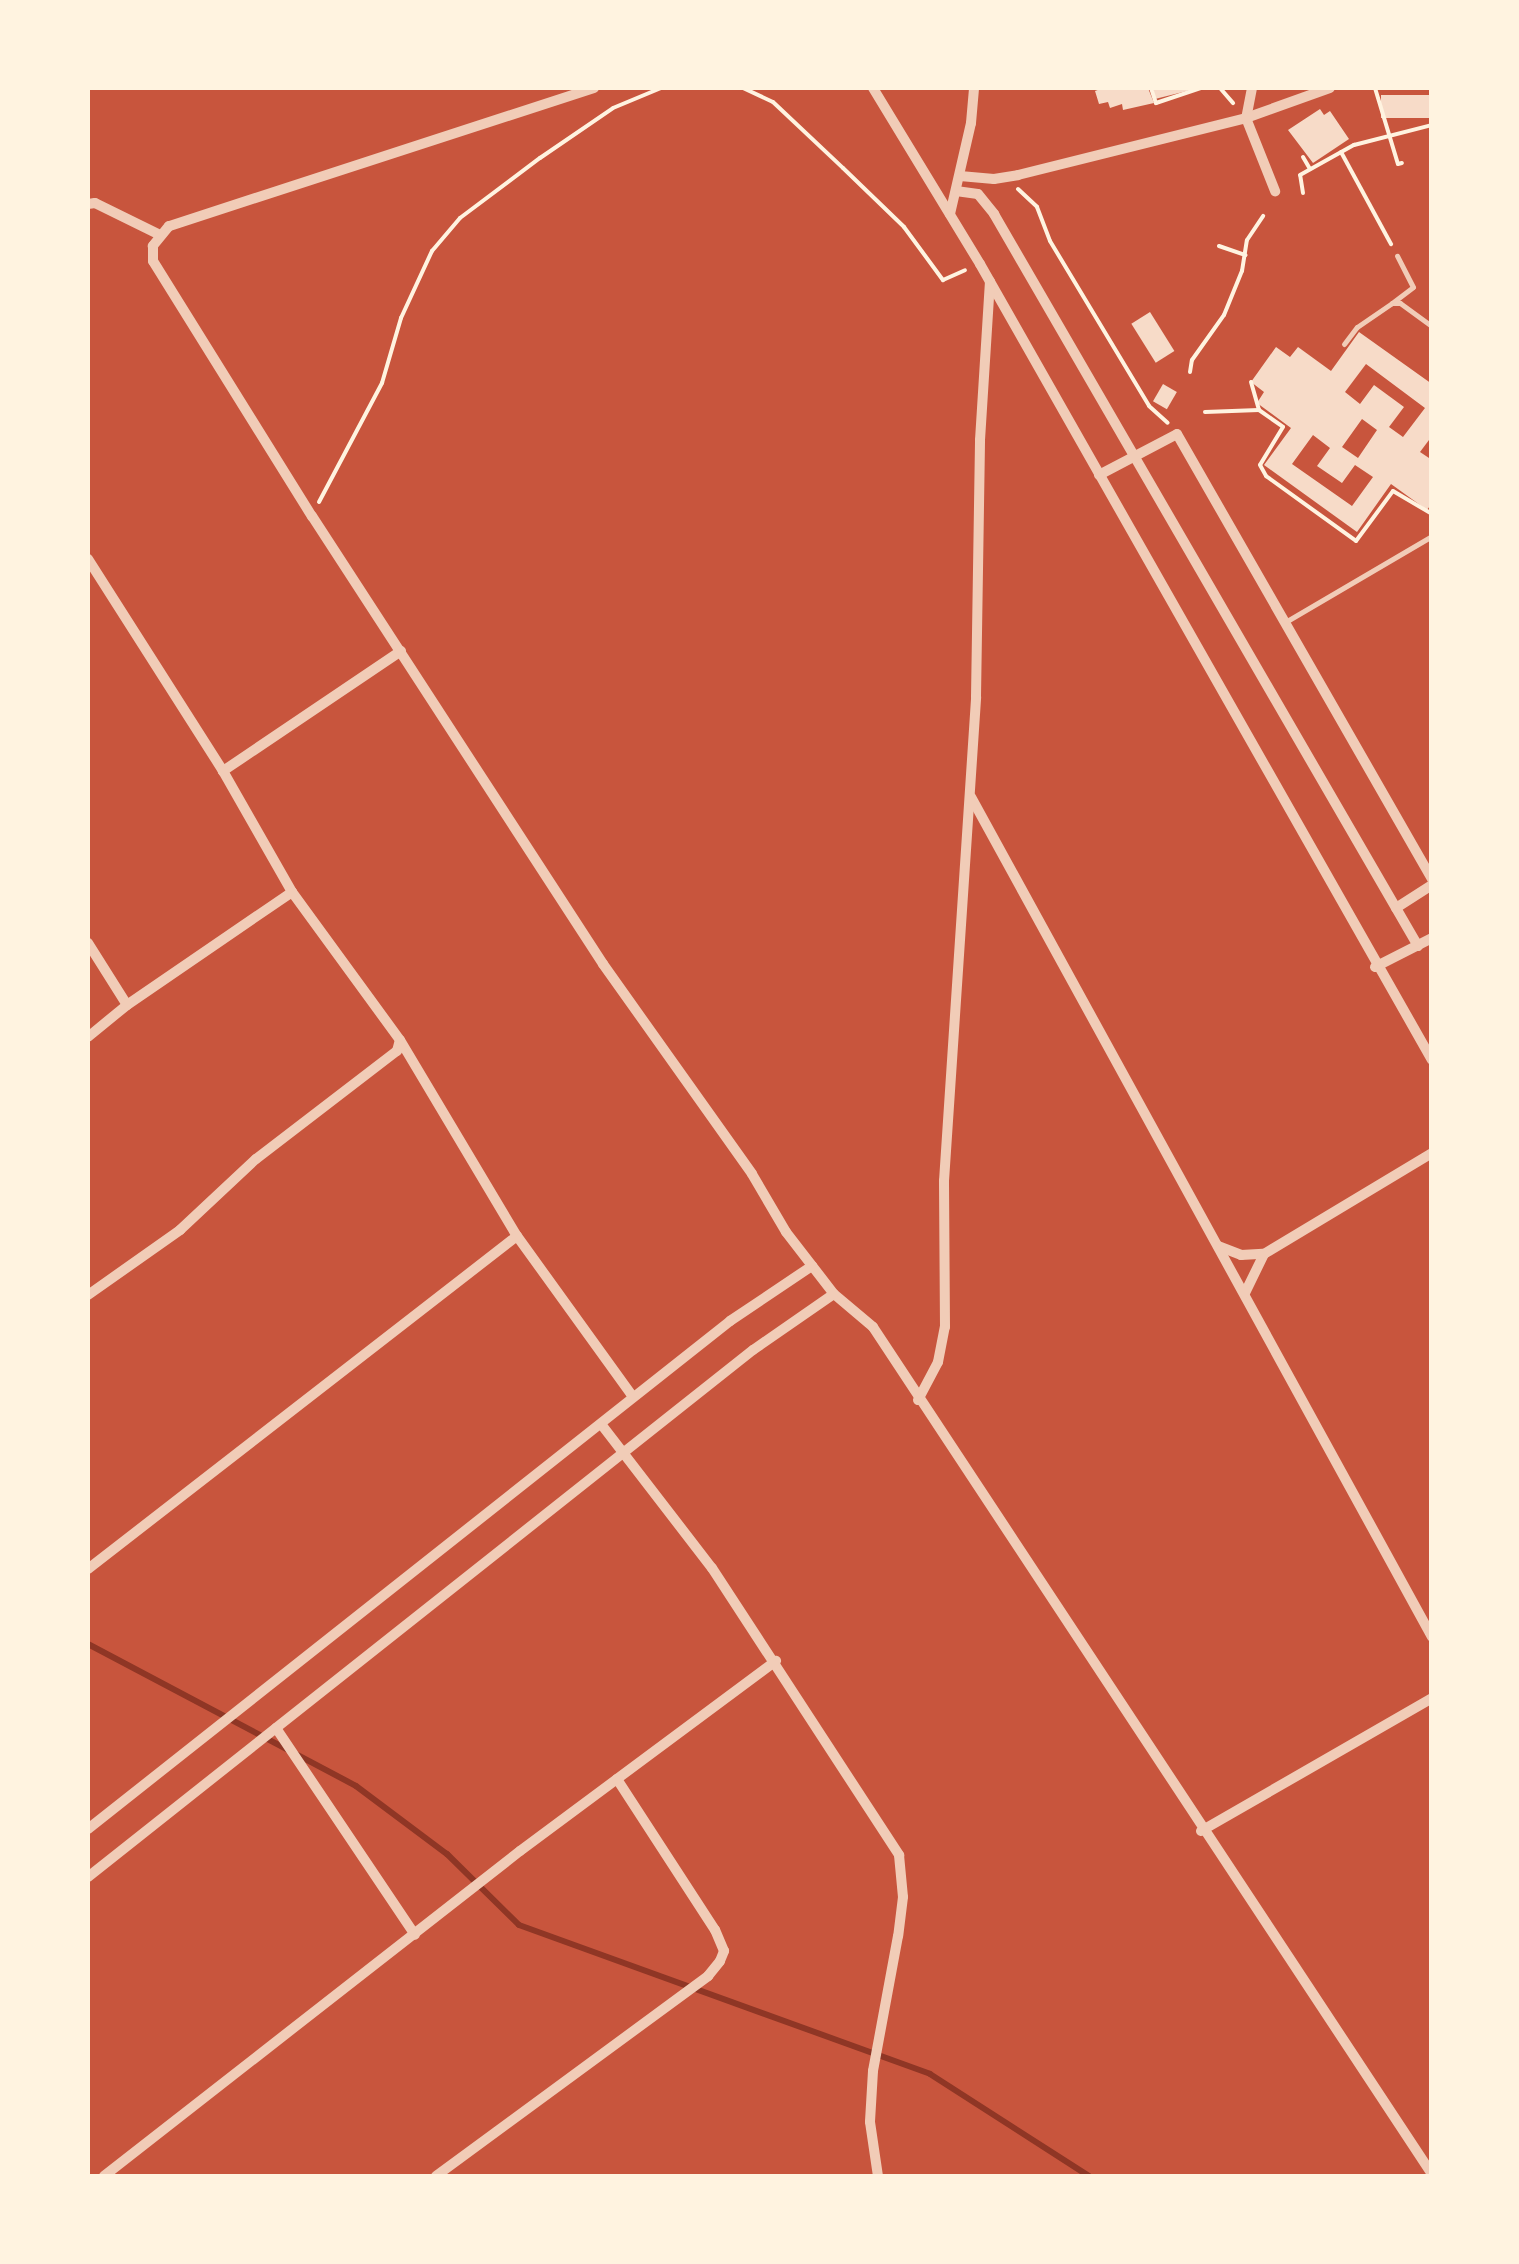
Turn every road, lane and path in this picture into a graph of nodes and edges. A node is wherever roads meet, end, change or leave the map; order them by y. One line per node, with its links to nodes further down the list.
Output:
1 (594, 88): 26 (street)
2 (661, 88): 43 (path)
3 (742, 88): 30 (path)
4 (872, 88): 24 (street)
5 (974, 88): 19 (street)
6 (1150, 88): 7 (path)
7 (1200, 88)
8 (1252, 88): 11 (street)
9 (1330, 88): 11 (street)
10 (1375, 88): 13 (path)
11 (1246, 118): 18 (street); 21 (street)
12 (1432, 125): 13 (path)
13 (1388, 134): 14 (path); 16 (path)
14 (1341, 152): 17 (path); 29 (path)
15 (1303, 157): 17 (path)
16 (1402, 163)
17 (1310, 165): 22 (path)
18 (1018, 175): 19 (street); 39 (path)
19 (960, 176): 20 (street)
20 (956, 191): 24 (street); 40 (street)
21 (1275, 191)
22 (1302, 193)
23 (88, 204): 26 (street)
24 (950, 214): 30 (street)
25 (1263, 216): 28 (path)
26 (160, 235): 43 (street)
27 (1219, 246): 28 (path)
28 (1245, 255): 35 (path)
29 (1398, 256): 32 (lane)
30 (980, 264): 31 (street)
31 (990, 281): 41 (street); 49 (street)
32 (1392, 303): 33 (lane); 34 (lane)
33 (1432, 326)
34 (1344, 344)
35 (1190, 372)
36 (1250, 382): 37 (path)
37 (1259, 410): 38 (path); 42 (path)
38 (1206, 412)
39 (1177, 434): 40 (street); 46 (street)
40 (1135, 458): 41 (street); 52 (street)
41 (1099, 475): 56 (street)
42 (1432, 514)
43 (312, 516): 47 (street)
44 (1432, 536): 46 (lane)
45 (88, 559): 48 (street)
46 (1284, 623): 50 (street)
47 (401, 651): 48 (street); 65 (street)
48 (223, 772): 51 (street)
49 (971, 797): 63 (street); 70 (street)
50 (1432, 882): 52 (street)
51 (292, 892): 57 (street); 59 (street)
52 (1396, 908): 55 (street)
53 (1432, 938): 55 (street)
54 (88, 943): 57 (street)
55 (1418, 946): 56 (street)
56 (1375, 967): 60 (street)
57 (127, 1005): 58 (street)
58 (88, 1036)
59 (400, 1040): 62 (street); 68 (street)
60 (1432, 1060)
61 (1432, 1153): 64 (street)
62 (517, 1236): 69 (street); 73 (street)
63 (1218, 1246): 64 (street); 67 (street)
64 (1264, 1254): 67 (street)
65 (812, 1266): 66 (street); 69 (street)
66 (834, 1294): 70 (street); 72 (street)
67 (1244, 1294): 74 (street)
68 (88, 1295)
69 (633, 1397): 71 (street)
70 (918, 1400): 80 (street)
71 (601, 1424): 72 (street); 79 (street)
72 (624, 1454): 75 (street); 77 (street)
73 (88, 1568)
74 (1432, 1637)
75 (776, 1661): 78 (street); 86 (street)
76 (1432, 1698): 80 (street)
77 (276, 1728): 81 (street); 82 (street)
78 (617, 1779): 82 (street); 85 (street)
79 (88, 1829)
80 (1202, 1832): 83 (street)
81 (88, 1877)
82 (415, 1934): 84 (street)
83 (1432, 2174)
84 (104, 2176)
85 (436, 2176)
86 (878, 2176)

